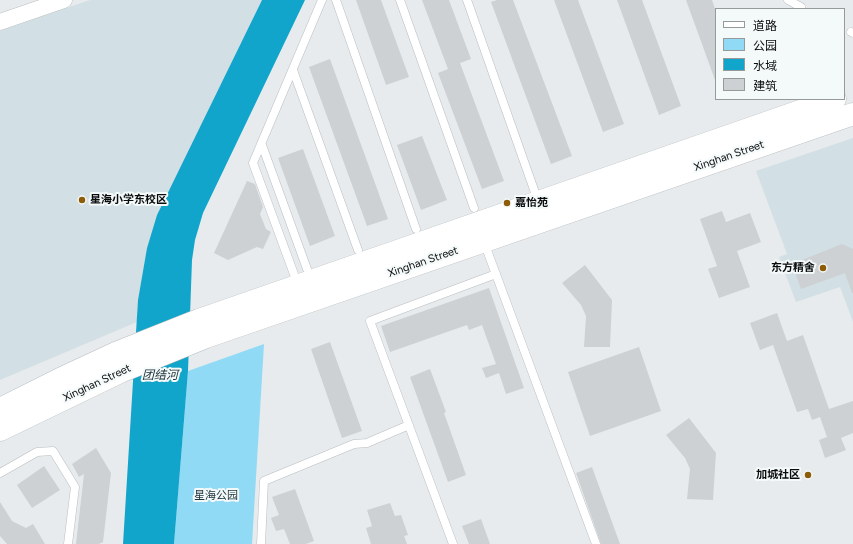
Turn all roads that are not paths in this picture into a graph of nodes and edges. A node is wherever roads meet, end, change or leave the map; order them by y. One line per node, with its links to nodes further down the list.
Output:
1 (64, 0): 8 (street)
2 (322, 0): 9 (lane)
3 (336, 0): 15 (lane)
4 (400, 0): 14 (lane)
5 (467, 0): 13 (lane)
6 (788, 0): 7 (lane)
7 (801, 7)
8 (0, 22)
9 (293, 70): 12 (lane); 17 (lane)
10 (832, 100): 13 (main road, Xinghan Street)
11 (853, 114): 16 (main road, Xinghan Street)
12 (262, 145): 19 (lane); 19 (lane)
13 (538, 203): 19 (main road, Xinghan Street)
14 (474, 208)
15 (416, 229)
16 (484, 241): 18 (lane); 20 (main road, Xinghan Street)
17 (358, 250)
18 (496, 274): 23 (lane); 29 (lane)
19 (302, 277): 20 (main road, Xinghan Street)
20 (202, 328): 21 (main road, Xinghan Street)
21 (119, 362): 22 (main road, Xinghan Street); 24 (main road, Xinghan Street)
22 (0, 409)
23 (409, 425): 27 (lane); 28 (lane)
24 (0, 430)
25 (0, 474): 26 (lane)
26 (68, 544)
27 (260, 544)
28 (453, 544)
29 (596, 544)

